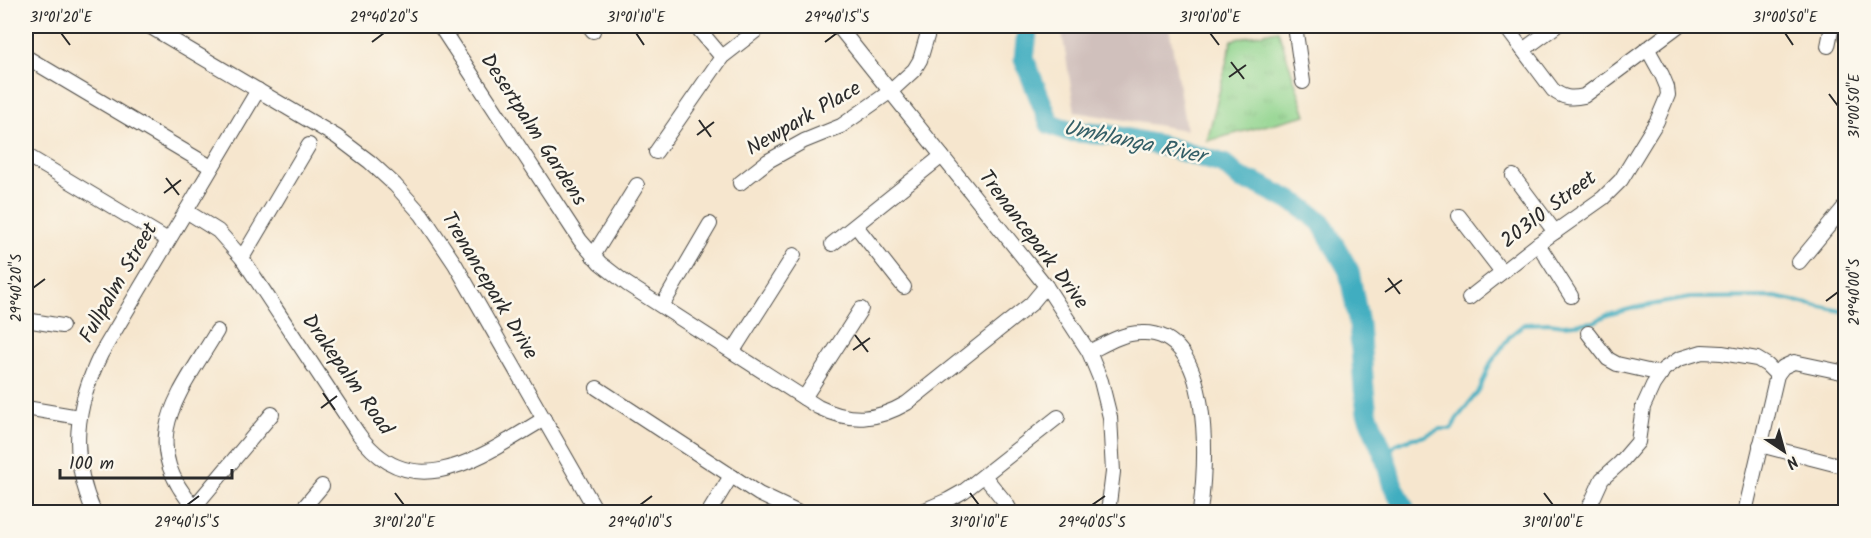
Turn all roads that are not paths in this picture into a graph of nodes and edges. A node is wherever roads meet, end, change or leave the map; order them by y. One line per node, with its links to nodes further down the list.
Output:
1 (149, 26): 13 (street, Trenancepark Drive)
2 (178, 26): 13 (street)
3 (440, 26): 40 (street, Desertpalm Gardens)
4 (696, 26): 18 (street)
5 (762, 26): 18 (street)
6 (838, 26): 21 (street, Trenancepark Drive)
7 (930, 26): 21 (street, Newpark Place)
8 (1295, 26): 19 (street)
9 (1505, 26): 16 (street)
10 (1556, 26): 16 (street)
11 (1678, 26): 15 (street)
12 (1832, 26): 14 (street)
13 (171, 38): 20 (street, Trenancepark Drive)
14 (1828, 46)
15 (1647, 48): 16 (street); 35 (street, 20310 Street)
16 (1523, 50)
17 (26, 57): 26 (street)
18 (722, 57): 23 (street)
19 (1303, 82)
20 (258, 90): 26 (street, Fullpalm Street); 65 (street, Trenancepark Drive)
21 (891, 91): 25 (street, Trenancepark Drive); 28 (street, Newpark Place)
22 (309, 145): 41 (street)
23 (656, 152)
24 (26, 155): 36 (street)
25 (942, 156): 34 (street); 44 (street, Trenancepark Drive)
26 (211, 167): 31 (street, Fullpalm Street)
27 (1513, 176): 35 (street)
28 (740, 183)
29 (637, 185): 40 (street)
30 (1845, 205): 42 (street)
31 (186, 211): 36 (street, Fullpalm Street); 41 (street, Drakepalm Road)
32 (1459, 216): 43 (street)
33 (710, 224): 48 (street)
34 (856, 226): 37 (street); 45 (street)
35 (1555, 232): 38 (street, 20310 Street)
36 (168, 240): 63 (street, Fullpalm Street)
37 (832, 244)
38 (1538, 244): 43 (street, 20310 Street); 46 (street)
39 (794, 255): 54 (street)
40 (593, 256): 48 (street, Desertpalm Gardens)
41 (242, 258): 65 (street, Drakepalm Road)
42 (1799, 262)
43 (1502, 272): 47 (street, 20310 Street)
44 (1046, 286): 55 (street, Trenancepark Drive); 60 (street, Desertpalm Gardens)
45 (904, 287)
46 (1571, 296)
47 (1469, 298)
48 (662, 306): 54 (street, Desertpalm Gardens)
49 (861, 309): 60 (street)
50 (26, 320): 51 (street)
51 (62, 326)
52 (217, 331): 71 (street)
53 (1588, 333): 57 (street)
54 (733, 351): 60 (street, Desertpalm Gardens)
55 (1089, 352): 79 (street, Trenancepark Drive); 80 (street)
56 (1845, 373): 58 (street)
57 (1661, 374): 58 (street); 81 (street)
58 (1777, 375): 66 (street)
59 (597, 388): 68 (street)
60 (804, 398)
61 (26, 408): 63 (street)
62 (272, 414): 71 (street)
63 (79, 417): 73 (street, Fullpalm Street)
64 (1058, 417): 69 (street)
65 (544, 420): 75 (street, Trenancepark Drive)
66 (1761, 445): 67 (street); 82 (street)
67 (1845, 467)
68 (731, 476): 76 (street); 77 (street)
69 (984, 476): 72 (street); 78 (street)
70 (322, 486): 74 (street)
71 (192, 510)
72 (924, 512)
73 (94, 513)
74 (300, 513)
75 (597, 513)
76 (709, 513)
77 (797, 513)
78 (1011, 513)
79 (1108, 513)
80 (1200, 513)
81 (1587, 513)
82 (1745, 513)

